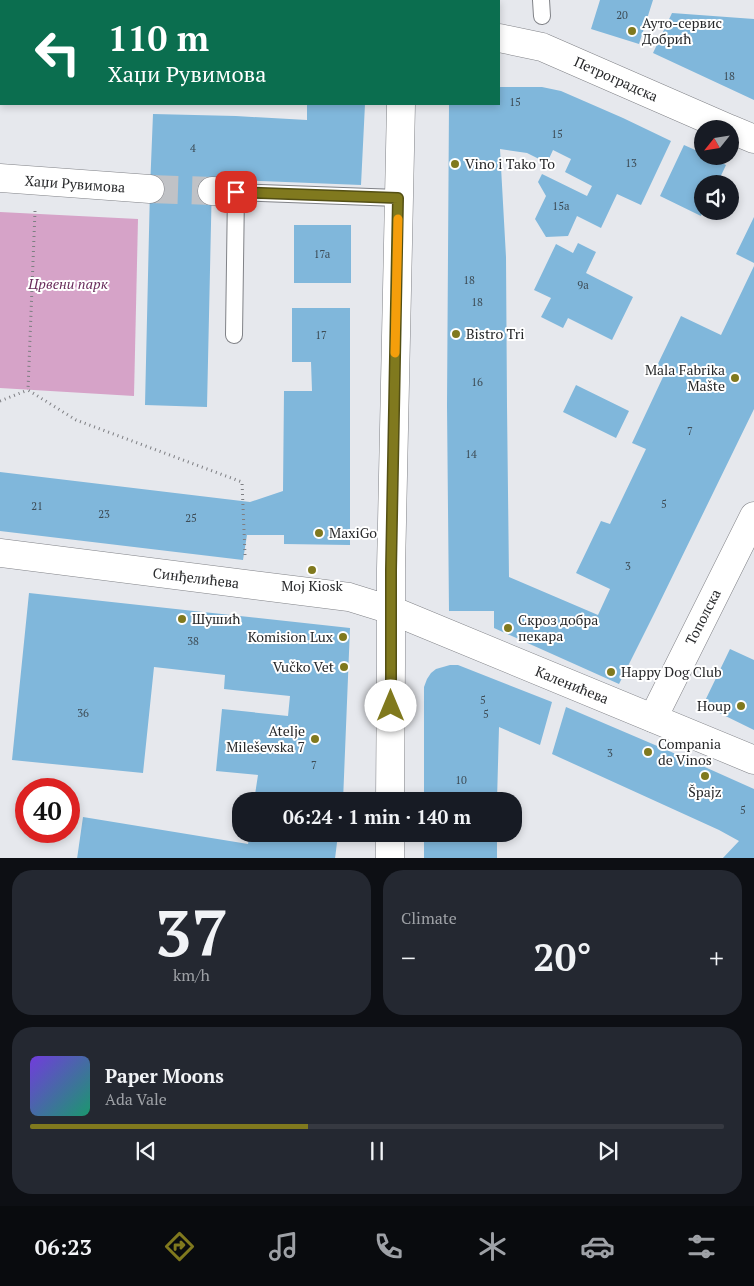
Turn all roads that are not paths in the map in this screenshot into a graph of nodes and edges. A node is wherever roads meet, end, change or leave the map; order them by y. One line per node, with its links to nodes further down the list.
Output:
1 (500, 38): 3 (street, Петроградска)
2 (401, 105): 8 (street)
3 (709, 120)
4 (739, 133): 5 (street, Петроградска)
5 (754, 139)
6 (0, 178): 7 (street, Хаџи Рувимова)
7 (150, 189)
8 (398, 198): 9 (lane); 12 (street)
9 (234, 335)
10 (754, 516): 13 (street, Тополска)
11 (0, 553): 12 (street, Синђелићева)
12 (391, 610): 13 (street, Каленићева); 15 (street)
13 (653, 718): 14 (street, Каленићева)
14 (754, 760)
15 (390, 792)
16 (390, 842): 17 (street)
17 (390, 858)

